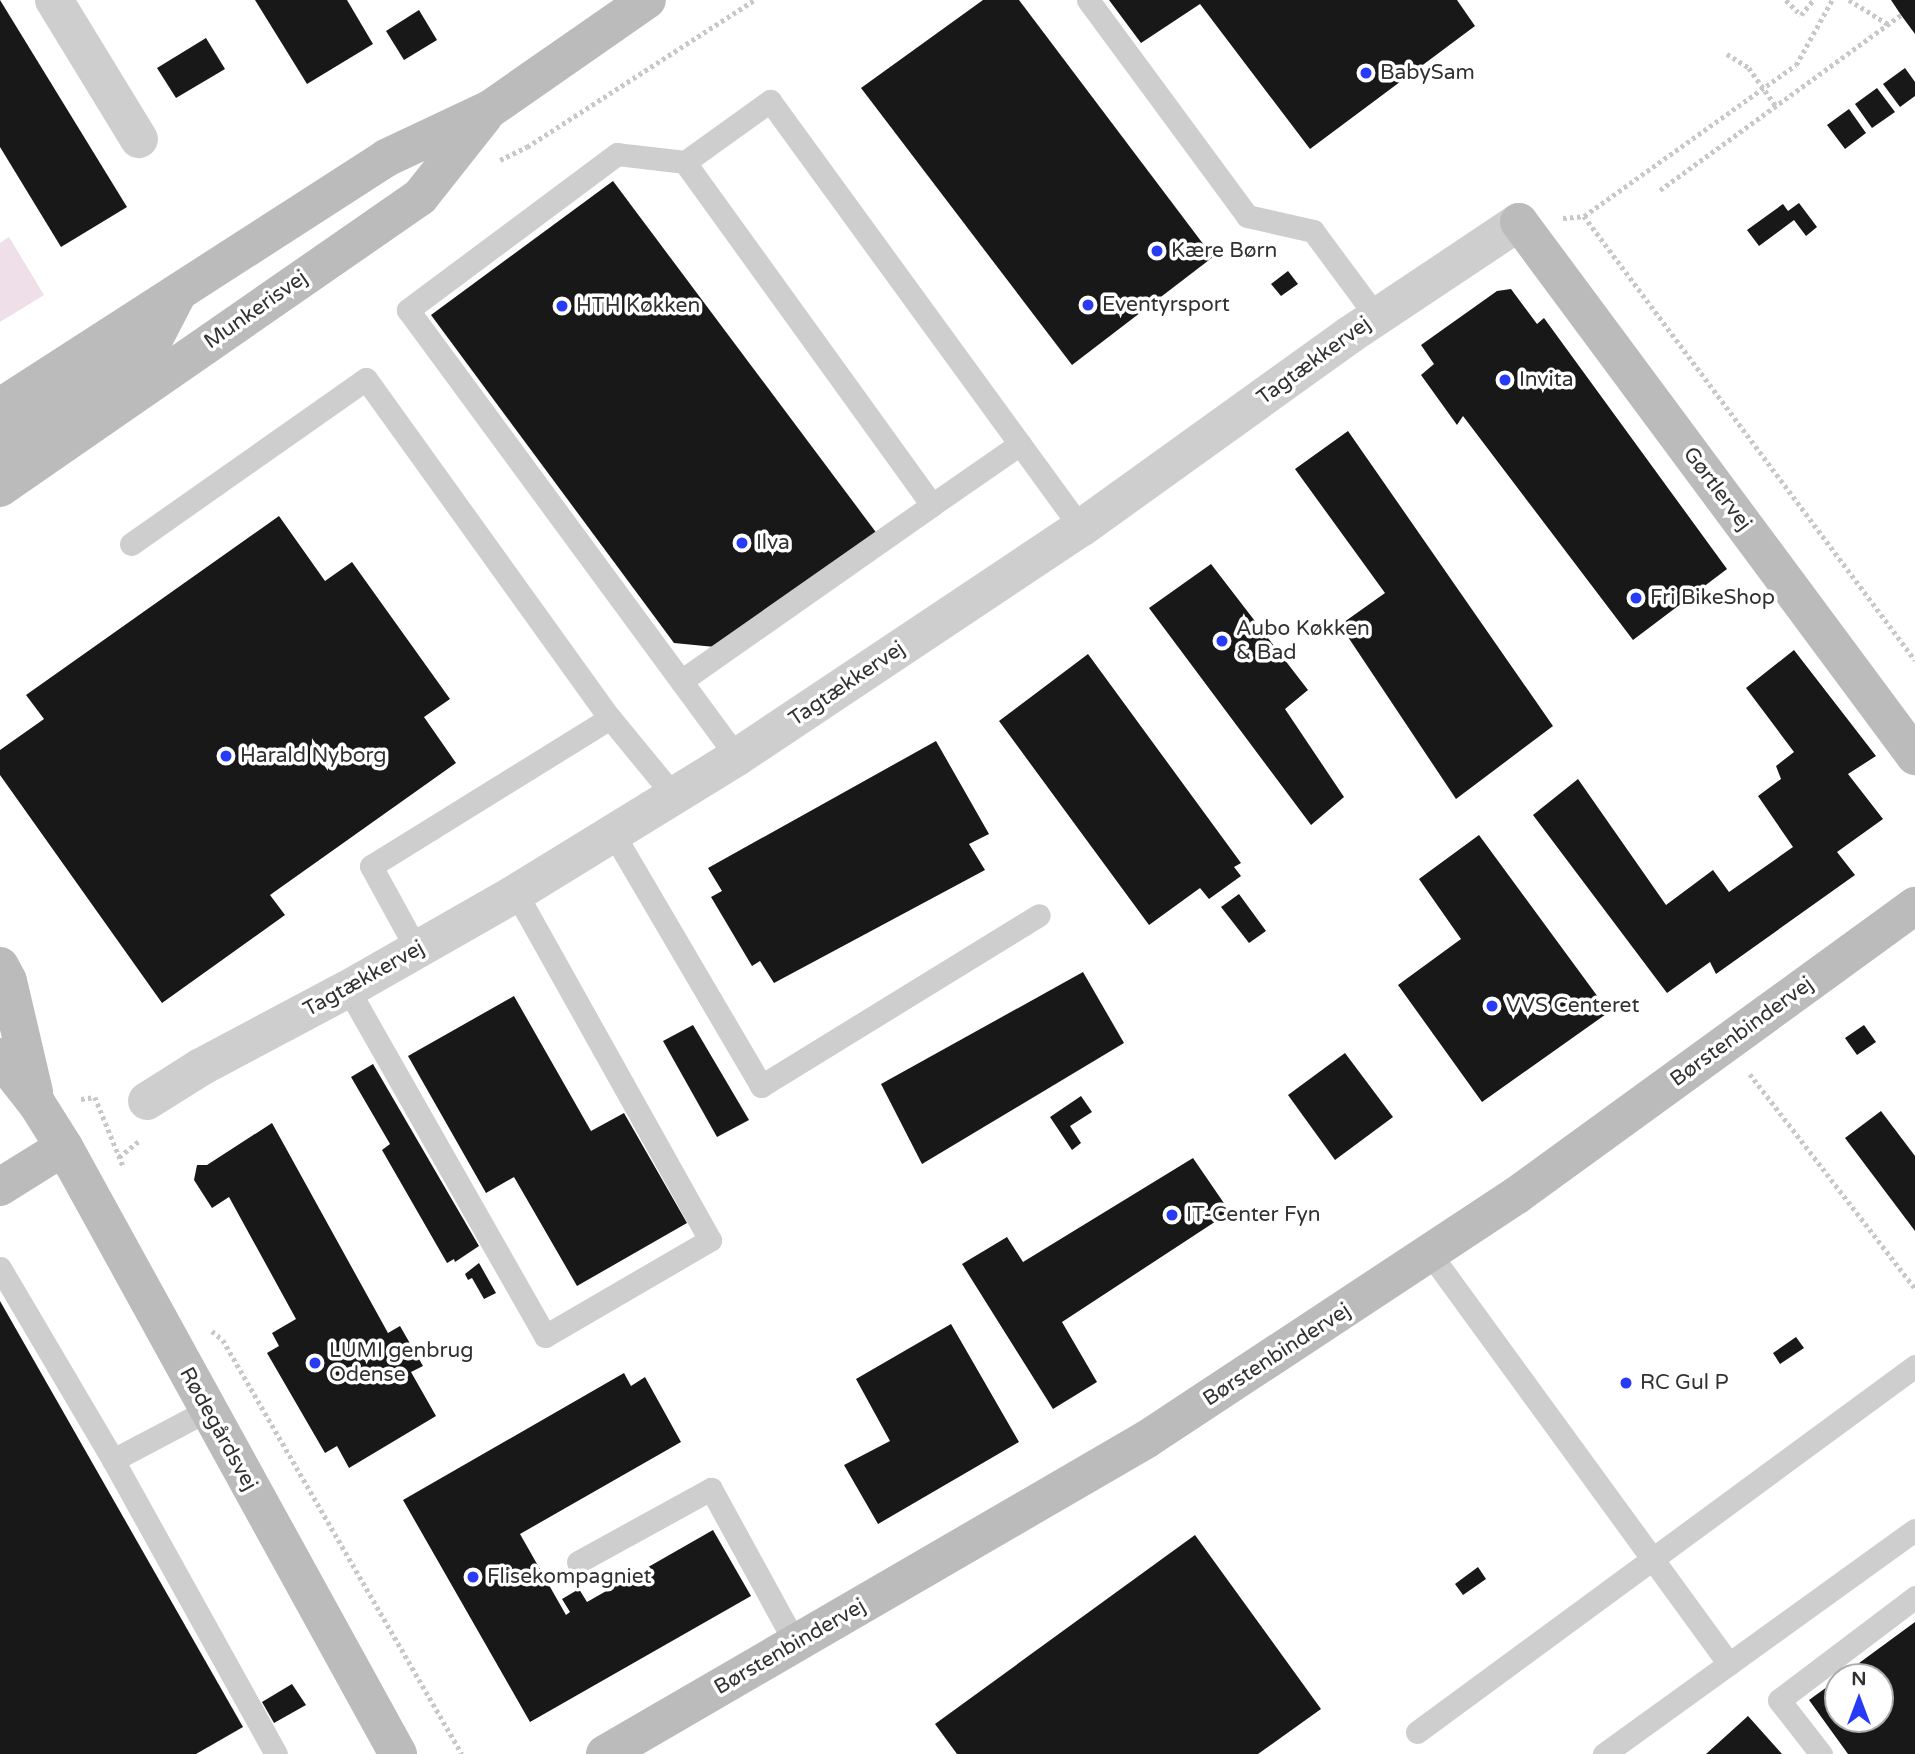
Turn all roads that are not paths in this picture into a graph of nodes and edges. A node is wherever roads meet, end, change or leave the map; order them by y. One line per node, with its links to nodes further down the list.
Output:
1 (54, 0): 5 (street)
2 (647, 0): 4 (street, Munkerisvej)
3 (1088, 0): 9 (lane)
4 (490, 109): 8 (street, Munkerisvej); 13 (street, Munkerisvej)
5 (139, 139)
6 (685, 162): 11 (lane); 14 (lane); 17 (lane)
7 (1519, 222): 9 (street, Tagtækkervej); 19 (street, Gørtlervej)
8 (179, 291): 10 (street, Munkerisvej); 12 (street)
9 (1376, 316): 15 (street, Tagtækkervej)
10 (0, 407)
11 (1020, 444): 14 (lane); 15 (lane)
12 (0, 447)
13 (0, 488)
14 (932, 505): 17 (lane)
15 (1081, 528): 20 (street, Tagtækkervej)
16 (131, 544): 18 (lane)
17 (681, 681): 20 (lane)
18 (610, 718): 21 (lane); 26 (lane)
19 (1915, 756)
20 (737, 757): 21 (street, Tagtækkervej)
21 (674, 796): 22 (street, Tagtækkervej)
22 (614, 835): 23 (street, Tagtækkervej); 25 (lane)
23 (516, 893): 26 (street, Tagtækkervej); 28 (lane)
24 (1915, 906): 34 (street, Børstenbindervej)
25 (1039, 915)
26 (416, 950): 28 (street, Tagtækkervej)
27 (3, 975): 31 (street, Rødegårdsvej)
28 (348, 989): 30 (street, Tagtækkervej)
29 (0, 1057): 31 (street, Rødegårdsvej)
30 (147, 1101)
31 (37, 1104): 32 (street, Rødegårdsvej)
32 (64, 1147): 33 (street); 37 (street, Rødegårdsvej)
33 (0, 1187)
34 (1431, 1255): 40 (lane); 43 (street, Børstenbindervej)
35 (0, 1268): 38 (lane)
36 (1915, 1366): 40 (lane)
37 (208, 1410): 38 (lane); 47 (street, Rødegårdsvej)
38 (113, 1460): 46 (lane)
39 (1915, 1530): 44 (lane)
40 (1652, 1559): 44 (lane); 45 (lane)
41 (578, 1562): 43 (lane)
42 (1915, 1597): 50 (lane)
43 (796, 1644): 48 (street, Børstenbindervej)
44 (1729, 1664): 49 (lane)
45 (1417, 1732)
46 (276, 1754)
47 (398, 1754)
48 (606, 1754)
49 (1604, 1754)
50 (1821, 1754)

